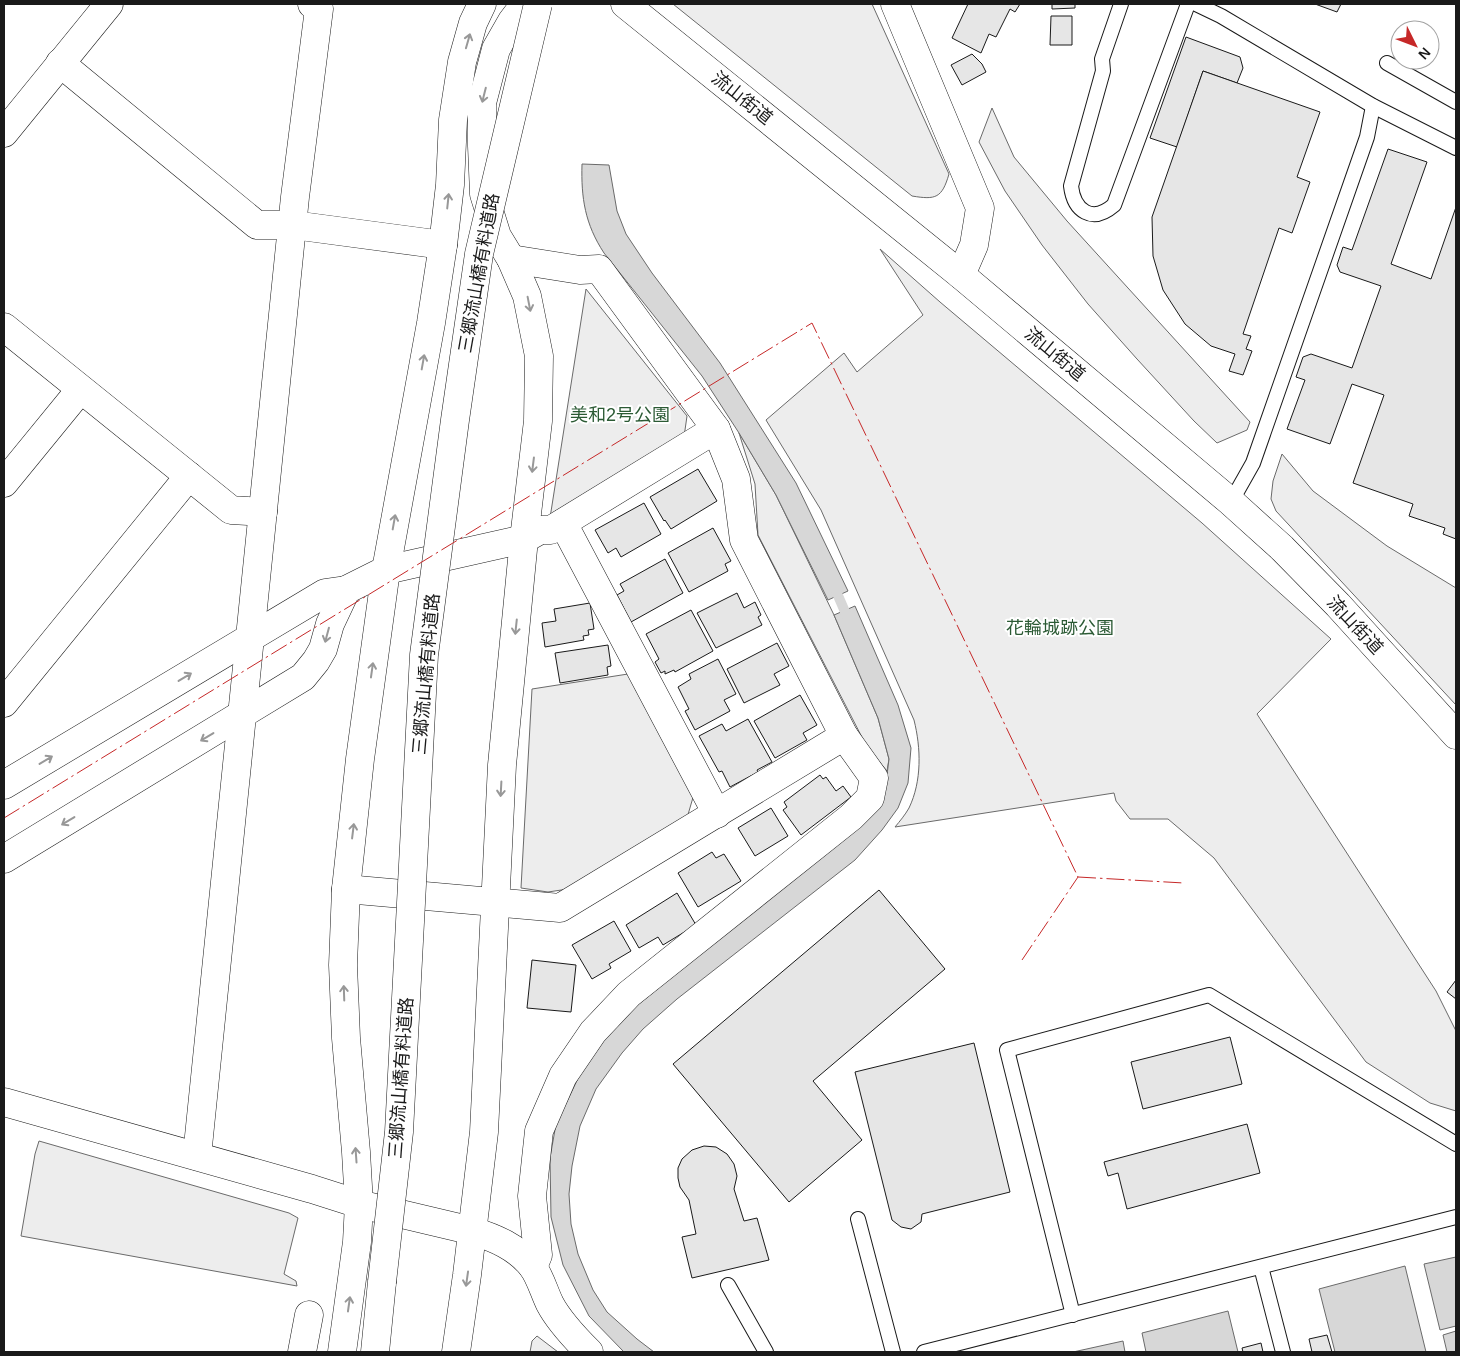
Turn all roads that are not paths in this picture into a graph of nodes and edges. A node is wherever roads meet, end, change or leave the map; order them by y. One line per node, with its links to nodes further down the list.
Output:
1 (109, 4): 11 (street)
2 (312, 4): 17 (street)
3 (482, 4): 18 (street, one-way to 3)
4 (525, 4): 19 (street, one-way to 19)
5 (538, 4): 56 (street, 三郷流山橋有料道路, bridge)
6 (625, 4): 20 (street, 流山街道)
7 (895, 4): 20 (street)
8 (1121, 4): 9 (lane)
9 (1188, 4)
10 (1196, 4): 14 (lane)
11 (60, 63): 15 (street); 17 (street)
12 (1387, 63): 13 (lane)
13 (1456, 102)
14 (1373, 106): 16 (lane); 26 (lane)
15 (4, 133)
16 (1456, 148)
17 (294, 225): 18 (street); 27 (street)
18 (443, 245): 30 (street, one-way to 18)
19 (511, 259): 23 (street); 29 (street, one-way to 29)
20 (961, 275): 26 (street, 流山街道)
21 (4, 327): 22 (street)
22 (80, 390): 24 (street); 25 (street)
23 (716, 429): 28 (street); 36 (street)
24 (189, 476): 27 (street); 33 (street)
25 (4, 483)
26 (1231, 502): 35 (street, 流山街道)
27 (263, 512): 32 (street)
28 (563, 523): 29 (street); 38 (street)
29 (524, 539): 30 (street); 41 (street, one-way to 41)
30 (386, 570): 31 (street); 40 (street, one-way to 30)
31 (346, 590): 32 (street); 34 (street, one-way to 34)
32 (250, 638): 34 (street); 37 (street, one-way to 32)
33 (4, 703)
34 (242, 715): 39 (street, one-way to 39); 44 (street)
35 (1456, 735)
36 (844, 736): 38 (street); 49 (street)
37 (4, 785)
38 (717, 814): 41 (street)
39 (4, 859)
40 (346, 889): 41 (street); 45 (street, one-way to 40)
41 (496, 901): 48 (street)
42 (4, 1102): 44 (street)
43 (1456, 1144): 53 (lane)
44 (197, 1156): 45 (street)
45 (359, 1204): 48 (street); 55 (street, one-way to 45)
46 (1456, 1217): 50 (lane)
47 (858, 1219): 60 (lane)
48 (473, 1231): 49 (street); 57 (street, one-way to 57)
49 (533, 1267): 58 (street)
50 (1261, 1267): 53 (lane); 62 (lane)
51 (728, 1285): 59 (lane)
52 (309, 1315): 54 (street)
53 (1073, 1316): 61 (lane)
54 (302, 1352)
55 (342, 1352)
56 (376, 1352)
57 (456, 1352)
58 (589, 1352)
59 (766, 1352)
60 (893, 1352)
61 (924, 1352)
62 (1283, 1352)

